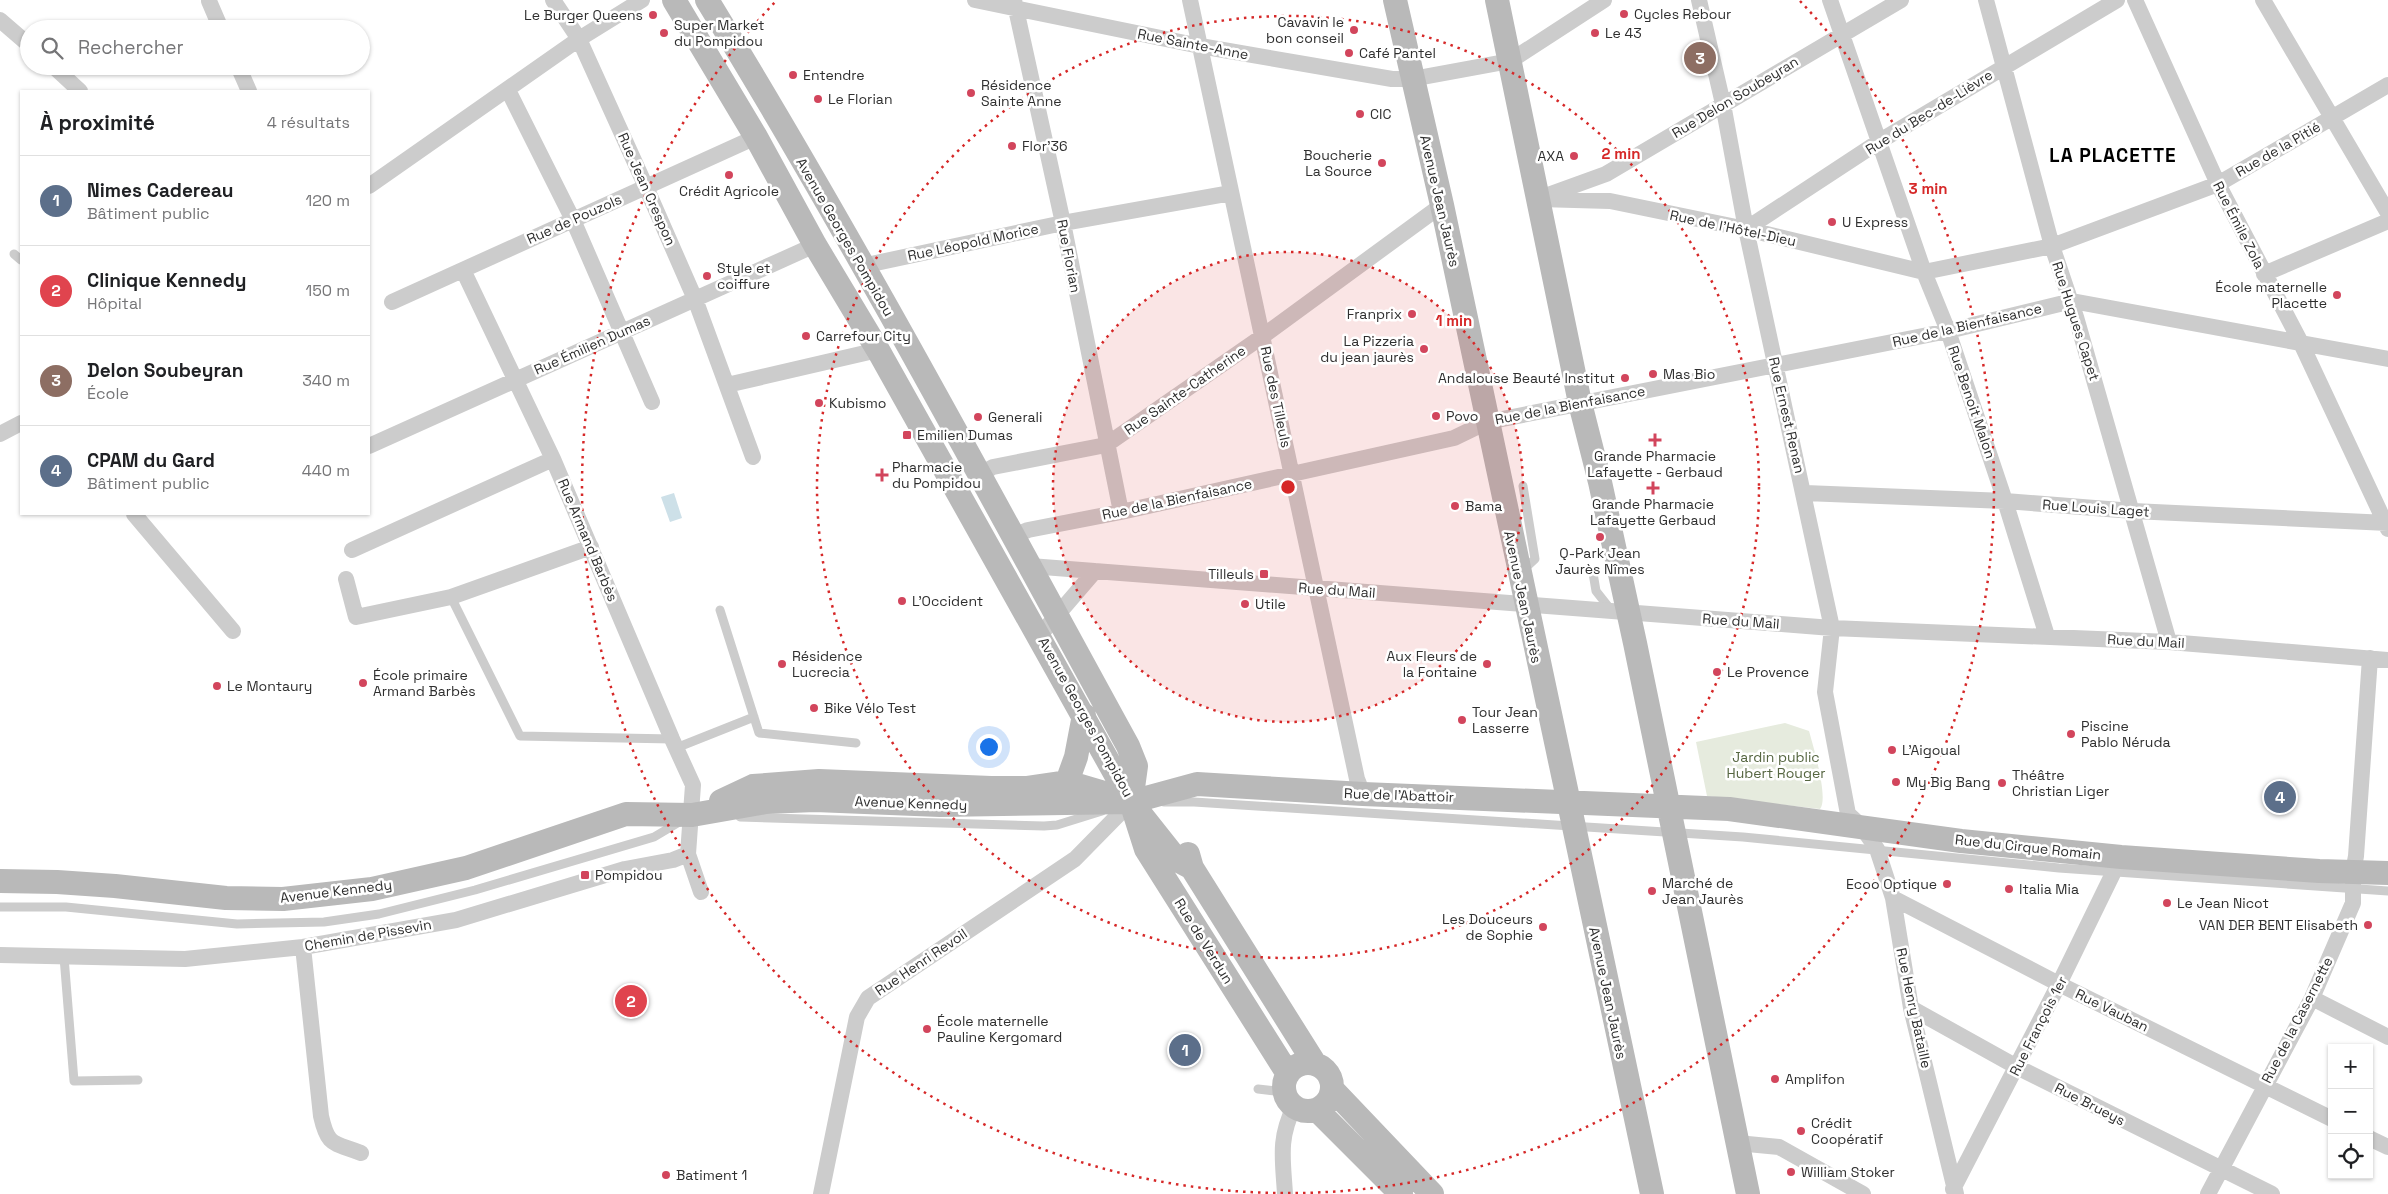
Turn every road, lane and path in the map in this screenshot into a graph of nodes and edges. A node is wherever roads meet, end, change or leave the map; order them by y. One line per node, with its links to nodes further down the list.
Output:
1 (553, 0): 23 (street, Rue Jean Crespon)
2 (642, 0): 23 (street)
3 (674, 0): 36 (main road, Avenue Georges Pompidou)
4 (707, 0): 55 (main road, Avenue Georges Pompidou)
5 (975, 0): 18 (street, Rue Sainte-Anne)
6 (1190, 0): 24 (street, Rue des Tilleuls)
7 (1395, 0): 29 (main road, Avenue Jean Jaurès)
8 (1497, 0): 25 (main road)
9 (1604, 0): 25 (street)
10 (1699, 0): 34 (street, Rue Ernest Renan)
11 (1830, 0): 21 (street, Rue Benoit Malon)
12 (1901, 0): 21 (street, Rue Delon Soubeyran)
13 (1986, 0): 26 (street, Rue Hugues Capet)
14 (2117, 0): 26 (street, Rue du Bec-de-Lièvre)
15 (2135, 0): 39 (street, Rue Émile Zola)
16 (2263, 0): 35 (street)
17 (209, 2): 20 (street)
18 (1014, 4): 24 (street, Rue Sainte-Anne); 49 (street, Rue Florian)
19 (0, 20): 22 (street)
20 (217, 20)
21 (1842, 34): 34 (street, Rue Delon Soubeyran); 37 (street, Rue Benoit Malon)
22 (20, 37)
23 (579, 39): 33 (street); 41 (street, Rue Jean Crespon)
24 (1200, 46): 29 (street, Rue Sainte-Anne); 42 (street, Rue des Tilleuls)
25 (1510, 61): 29 (street, Rue Sainte-Anne); 43 (main road)
26 (2004, 66): 37 (street, Rue du Bec-de-Lièvre); 52 (street, Rue Hugues Capet)
27 (63, 75): 31 (street)
28 (242, 75): 32 (street)
29 (1412, 79): 45 (main road, Avenue Jean Jaurès)
30 (2388, 85): 35 (street, Rue de la Pitié)
31 (79, 90)
32 (249, 90)
33 (508, 90): 40 (street); 47 (street)
34 (1723, 104): 38 (street, Rue Delon Soubeyran); 50 (street, Rue Ernest Renan)
35 (2332, 118): 39 (street, Rue de la Pitié); 46 (street)
36 (756, 137): 41 (street, Rue de Pouzols); 51 (main road, Avenue Georges Pompidou)
37 (1880, 141): 50 (street, Rue du Bec-de-Lièvre); 57 (street, Rue Benoit Malon)
38 (1606, 174): 43 (street, Rue Delon Soubeyran); 44 (street)
39 (2218, 184): 52 (street, Rue de la Pitié); 58 (street, Rue Émile Zola)
40 (370, 185)
41 (646, 186): 47 (street, Rue de Pouzols); 59 (street, Rue Jean Crespon)
42 (1231, 193): 49 (street, Rue Léopold Morice); 64 (street, Rue des Tilleuls)
43 (1539, 199): 44 (street, Rue de l'Hôtel-Dieu); 72 (main road)
44 (1610, 201): 50 (street, Rue de l'Hôtel-Dieu)
45 (1442, 205): 64 (street, Rue Sainte-Catherine); 73 (main road, Avenue Jean Jaurès)
46 (2388, 214)
47 (573, 220): 56 (street, Rue de Pouzols); 63 (street)
48 (2388, 221): 58 (street)
49 (1063, 224): 55 (street, Rue Léopold Morice); 76 (street, Rue Florian)
50 (1746, 229): 57 (street, Rue de l'Hôtel-Dieu); 68 (street, Rue Ernest Renan)
51 (815, 245): 59 (street, Rue Émilien Dumas); 66 (main road, Avenue Georges Pompidou)
52 (2052, 246): 57 (street, Rue de la Pitié); 60 (street, Rue Hugues Capet)
53 (14, 254): 54 (lane)
54 (20, 259)
55 (862, 266): 80 (main road, Avenue Georges Pompidou)
56 (463, 270): 61 (street, Rue de Pouzols); 69 (street, Rue Armand Barbès)
57 (1924, 272): 62 (street, Rue Benoit Malon)
58 (2264, 274): 65 (street, Rue Émile Zola)
59 (695, 299): 63 (street, Rue Émilien Dumas); 70 (street, Rue Jean Crespon)
60 (2072, 301): 62 (street, Rue de la Bienfaisance); 65 (street); 85 (street, Rue Hugues Capet)
61 (392, 302)
62 (1948, 331): 68 (street, Rue de la Bienfaisance); 84 (street, Rue Benoit Malon)
63 (622, 332): 69 (street, Rue Émilien Dumas); 71 (street)
64 (1263, 336): 76 (street, Rue Sainte-Catherine); 81 (street, Rue des Tilleuls)
65 (2300, 342): 67 (street); 88 (street, Rue Émile Zola)
66 (878, 350): 70 (street); 105 (main road, Avenue Georges Pompidou)
67 (2388, 359)
68 (1775, 365): 72 (street, Rue de la Bienfaisance); 83 (street, Rue Ernest Renan)
69 (516, 379): 77 (street, Rue Émilien Dumas); 79 (street, Rue Armand Barbès)
70 (727, 385): 78 (street, Rue Jean Crespon)
71 (652, 402)
72 (1580, 403): 73 (street, Rue de la Bienfaisance); 101 (main road)
73 (1487, 422): 81 (street, Rue de la Bienfaisance); 95 (main road, Avenue Jean Jaurès)
74 (20, 424): 75 (street)
75 (0, 434)
76 (1106, 445): 80 (street, Rue Sainte-Catherine); 86 (street, Rue Florian)
77 (370, 446)
78 (753, 456)
79 (553, 458): 90 (street, Rue Armand Barbès); 91 (street)
80 (980, 474): 89 (main road, Avenue Georges Pompidou)
81 (1291, 474): 86 (street, Rue de la Bienfaisance); 97 (street, Rue des Tilleuls)
82 (1523, 486): 95 (lane)
83 (1805, 493): 84 (street, Rue Louis Laget); 103 (street, Rue Ernest Renan)
84 (2005, 501): 85 (street, Rue Louis Laget); 106 (street, Rue Benoit Malon)
85 (2133, 511): 88 (street, Rue Louis Laget); 107 (street, Rue Hugues Capet)
86 (1121, 512): 89 (street, Rue de la Bienfaisance)
87 (135, 515): 104 (street)
88 (2387, 525)
89 (1013, 536): 92 (main road, Avenue Georges Pompidou)
90 (591, 547): 98 (street); 112 (street, Rue Armand Barbès)
91 (352, 550)
92 (1030, 566): 93 (street, Rue du Mail); 102 (main road, Avenue Georges Pompidou)
93 (1095, 571): 97 (street, Rue du Mail); 102 (street)
94 (1593, 573): 101 (lane)
95 (1519, 574): 99 (main road, Avenue Jean Jaurès)
96 (346, 579): 98 (street)
97 (1316, 588): 99 (street, Rue du Mail); 115 (street, Rue des Tilleuls)
98 (451, 597): 112 (lane)
99 (1525, 604): 101 (street, Rue du Mail); 117 (main road, Avenue Jean Jaurès)
100 (720, 610): 111 (lane)
101 (1620, 611): 103 (street, Rue du Mail); 118 (main road)
102 (1057, 615): 105 (street); 116 (main road, Avenue Georges Pompidou)
103 (1832, 628): 106 (street, Rue du Mail); 120 (street, Rue Ernest Renan)
104 (233, 631)
105 (1040, 635): 110 (main road, Avenue Georges Pompidou)
106 (2047, 636): 107 (street, Rue du Mail)
107 (2169, 642): 108 (street, Rue du Mail)
108 (2370, 658): 109 (street, Rue du Mail); 128 (street, Rue de la Casernette)
109 (2388, 660)
110 (1084, 716): 114 (main road); 116 (main road, Avenue Georges Pompidou)
111 (754, 717): 112 (lane); 113 (lane)
112 (674, 743): 119 (street, Rue Armand Barbès)
113 (856, 743)
114 (1067, 782): 116 (main road); 119 (main road, Avenue Kennedy)
115 (1363, 794): 116 (main road, Rue de l'Abattoir); 117 (main road, Rue de l'Abattoir)
116 (1132, 802): 119 (main road, Avenue Kennedy); 121 (lane); 140 (main road, Rue de Verdun); 146 (main road, Rue de Verdun); 154 (street, Rue Henri Revoil)
117 (1567, 802): 118 (main road, Rue de l'Abattoir); 121 (main road, Avenue Jean Jaurès)
118 (1669, 807): 120 (main road, Rue du Cirque Romain); 122 (main road)
119 (692, 815): 124 (street); 127 (main road, Avenue Kennedy); 132 (lane)
120 (1861, 826): 123 (street, Rue Henry Bataille); 125 (main road, Rue du Cirque Romain)
121 (1572, 827): 122 (lane); 158 (main road, Avenue Jean Jaurès)
122 (1674, 832): 123 (lane); 149 (main road)
123 (1878, 848): 125 (lane); 131 (street, Rue Henry Bataille)
124 (688, 854): 130 (street); 133 (street, Chemin de Pissevin)
125 (2117, 864): 128 (main road, Rue du Cirque Romain); 136 (street, Rue François 1er)
126 (2388, 873): 128 (main road, Rue du Cirque Romain)
127 (0, 881)
128 (2353, 881): 129 (lane); 137 (street, Rue de la Casernette)
129 (2388, 891)
130 (700, 892)
131 (1893, 898): 136 (street, Rue Vauban); 138 (street, Rue Henry Bataille)
132 (0, 906)
133 (303, 947): 135 (street, Chemin de Pissevin); 151 (street)
134 (0, 955): 135 (street, Chemin de Pissevin)
135 (64, 957): 142 (lane)
136 (2060, 984): 141 (street, Rue François 1er); 143 (street, Rue Vauban)
137 (2312, 998): 139 (street); 143 (street, Rue de la Casernette)
138 (1911, 1008): 141 (street, Rue Brueys); 153 (street, Rue Henry Bataille)
139 (2388, 1037)
140 (1315, 1064): 145 (main road, Rue de Verdun); 146 (main road)
141 (2017, 1067): 152 (street, Rue Brueys); 153 (street, Rue François 1er)
142 (138, 1080)
143 (2264, 1086): 147 (street, Rue Vauban); 152 (street, Rue de la Casernette)
144 (1258, 1089): 146 (lane)
145 (1332, 1089): 146 (main road); 157 (main road, Rue de Verdun)
146 (1296, 1096): 155 (street); 156 (main road, Rue de Verdun)
147 (2328, 1117)
148 (2373, 1140): 150 (street)
149 (1737, 1143): 159 (main road); 160 (street)
150 (2388, 1147)
151 (361, 1153)
152 (2220, 1169): 161 (street, Rue de la Casernette); 162 (street, Rue Brueys)
153 (1954, 1191)
154 (821, 1194)
155 (1285, 1194)
156 (1401, 1194)
157 (1432, 1194)
158 (1652, 1194)
159 (1748, 1194)
160 (1864, 1194)
161 (2208, 1194)
162 (2272, 1194)

